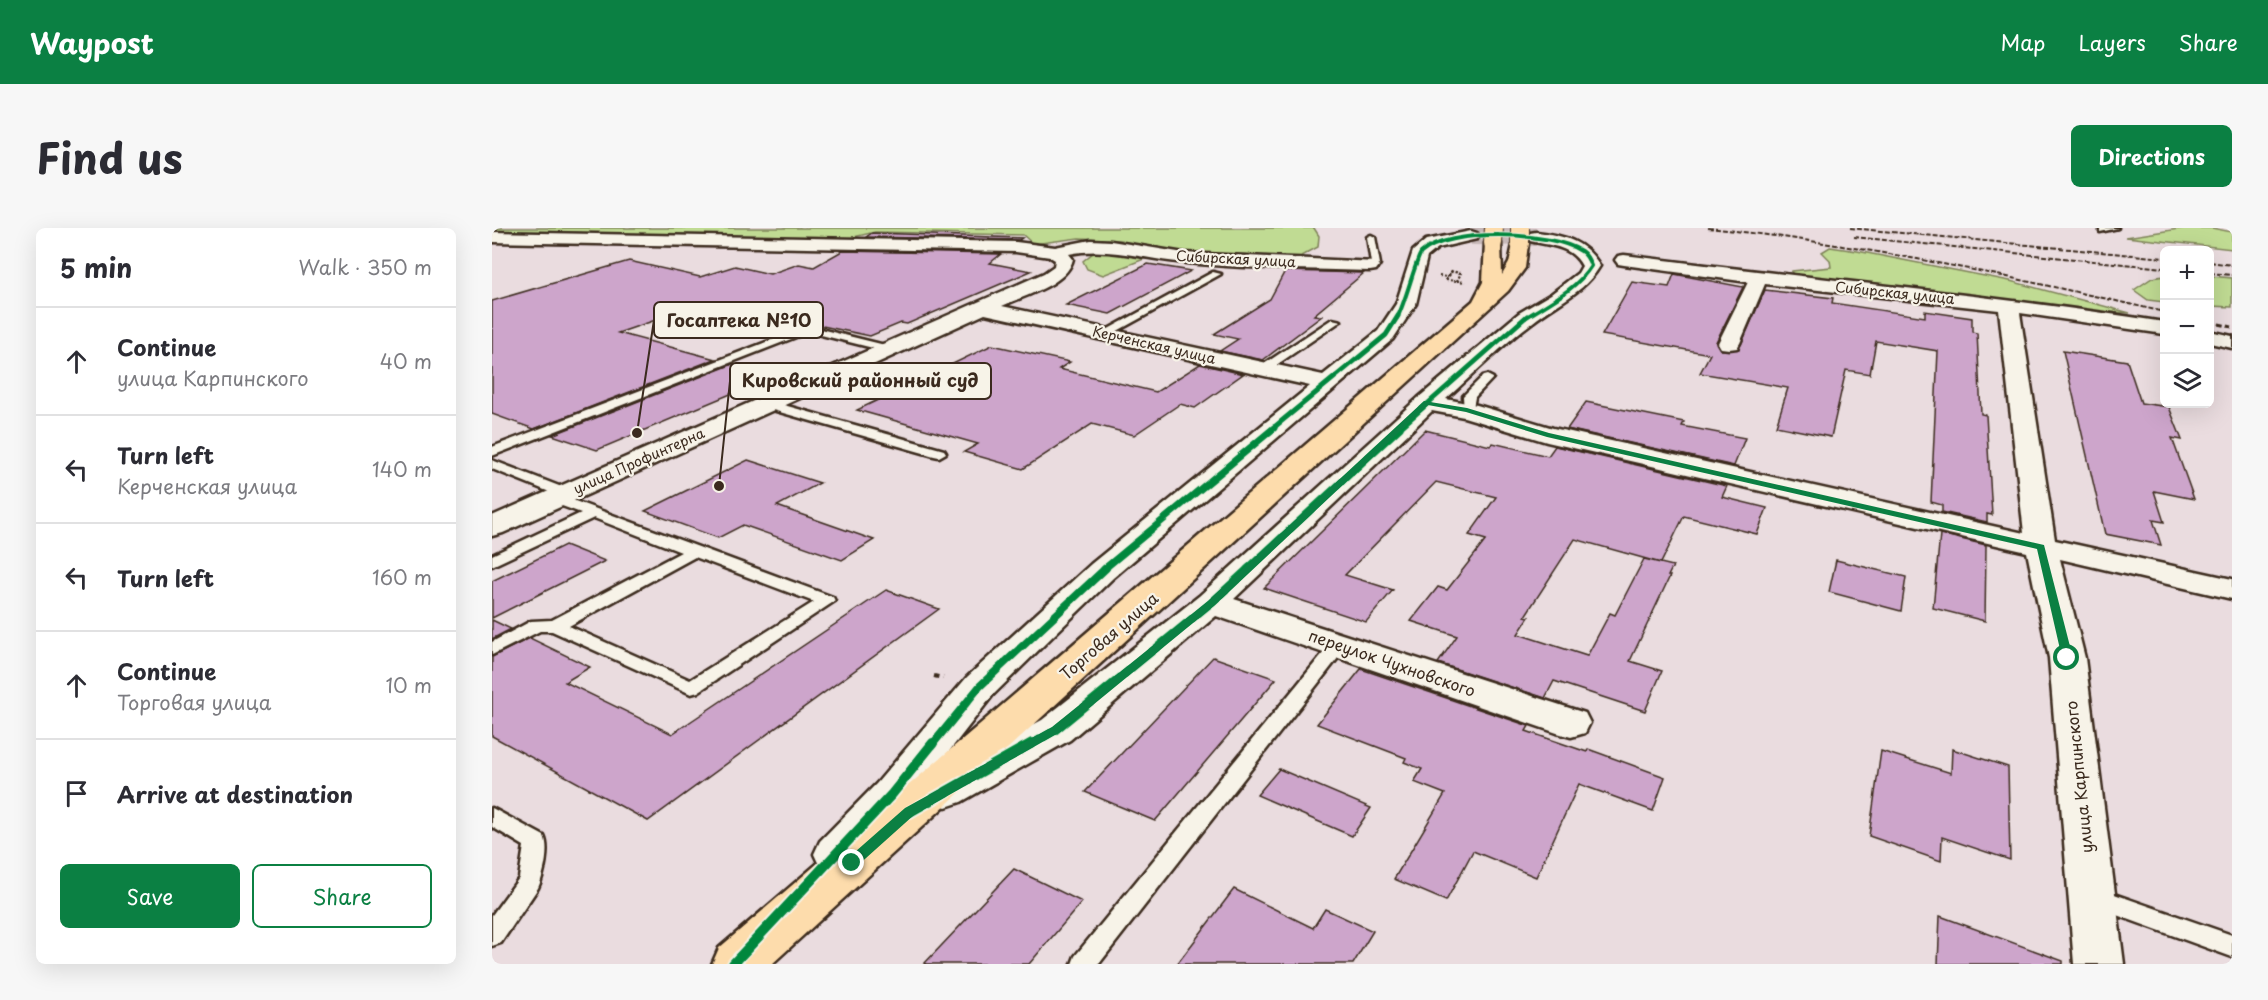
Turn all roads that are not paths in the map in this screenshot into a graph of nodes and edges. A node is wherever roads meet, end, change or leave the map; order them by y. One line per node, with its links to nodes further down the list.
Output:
1 (2114, 228): 2 (lane)
2 (2103, 230)
3 (1471, 236): 25 (street)
4 (1493, 236): 13 (main road, Торговая улица)
5 (1526, 236): 13 (main road, Торговая улица); 26 (street)
6 (492, 237): 8 (street, Сибирская улица)
7 (1371, 237): 10 (lane)
8 (1055, 252): 10 (street, Сибирская улица); 14 (street, улица Профинтерна)
9 (1624, 260): 12 (street, Сибирская улица)
10 (1370, 266)
11 (1216, 274): 18 (lane)
12 (1759, 278): 15 (street, Сибирская улица); 21 (street)
13 (1474, 294): 44 (main road, Торговая улица)
14 (982, 307): 18 (street, Керченская улица); 22 (street, улица Профинтерна)
15 (2010, 307): 17 (street, Сибирская улица); 35 (street, улица Карпинского)
16 (1336, 321): 23 (lane)
17 (2160, 327)
18 (1106, 333): 23 (street, Керченская улица)
19 (2214, 338): 20 (street)
20 (2232, 342)
21 (1729, 343)
22 (889, 349): 27 (street, улица Профинтерна); 29 (lane)
23 (1262, 370): 25 (street, Керченская улица)
24 (1486, 378): 28 (lane)
25 (1326, 383): 49 (street)
26 (1427, 403): 28 (street); 39 (street)
27 (766, 404): 30 (lane); 32 (street, улица Профинтерна)
28 (1467, 410): 35 (street)
29 (492, 452)
30 (939, 453)
31 (492, 464): 32 (lane)
32 (562, 496): 33 (lane); 34 (street, улица Профинтерна)
33 (594, 513): 36 (lane); 37 (lane)
34 (492, 527)
35 (2041, 547): 38 (street); 46 (street, улица Карпинского)
36 (694, 551): 40 (lane); 40 (lane)
37 (492, 561)
38 (2232, 589)
39 (1212, 603): 41 (street, переулок Чухновского); 44 (street)
40 (555, 626): 42 (lane)
41 (1339, 645): 43 (street, переулок Чухновского); 50 (lane)
42 (492, 649)
43 (1571, 723)
44 (910, 812): 49 (main road, Торговая улица)
45 (492, 816): 47 (lane)
46 (2092, 897): 48 (lane); 51 (street, улица Карпинского)
47 (492, 934)
48 (2232, 946)
49 (735, 964)
50 (1084, 964)
51 (2098, 964)

